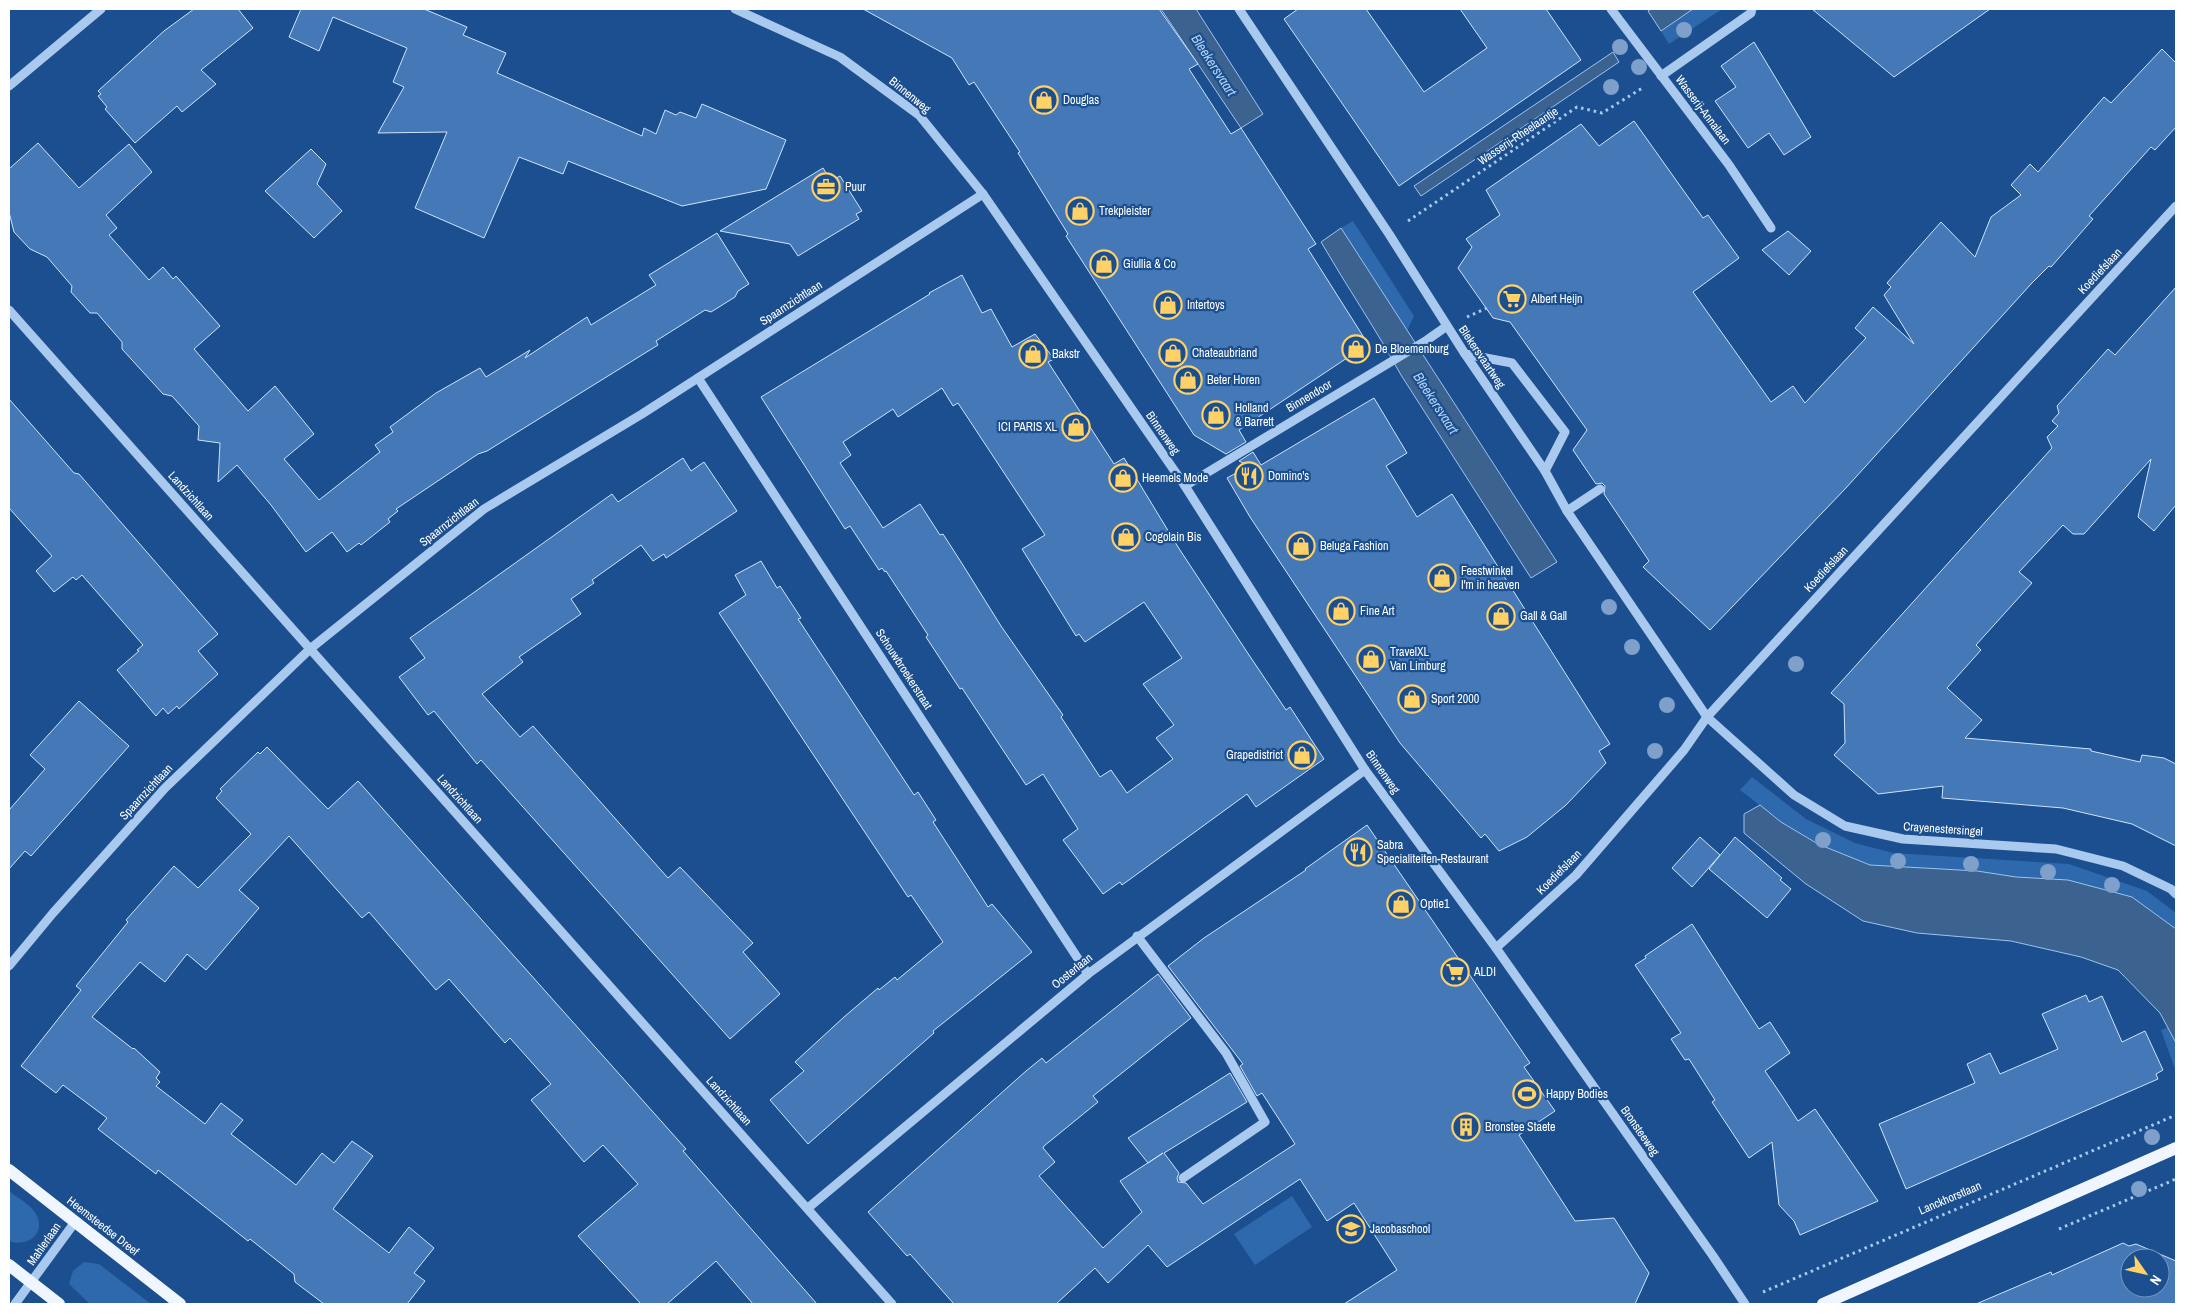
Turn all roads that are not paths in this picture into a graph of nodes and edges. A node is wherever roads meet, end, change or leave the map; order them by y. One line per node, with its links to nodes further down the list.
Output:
1 (101, 9): 7 (street)
2 (735, 9): 8 (street, Binnenweg)
3 (1239, 9): 12 (street, Blekersvaartweg)
4 (1611, 9): 6 (street, Wasserij-Annalaan)
5 (1752, 9): 6 (street)
6 (1661, 76): 10 (street, Wasserij-Annalaan)
7 (9, 86)
8 (982, 194): 14 (street, Spaarnzichtlaan); 16 (street, Binnenweg)
9 (2176, 206): 20 (street, Koediefslaan)
10 (1771, 228)
11 (9, 310): 19 (street, Landzichtlaan)
12 (1447, 326): 13 (street, Blekersvaartweg); 16 (street, Binnendoor)
13 (1465, 354): 15 (street, Blekersvaartweg); 15 (street)
14 (698, 378): 19 (street, Spaarnzichtlaan); 26 (street, Schouwbroekerstraat)
15 (1545, 471): 18 (street, Blekersvaartweg)
16 (1185, 486): 21 (street, Binnenweg)
17 (1600, 489): 18 (street)
18 (1568, 511): 20 (street, Blekersvaartweg)
19 (310, 649): 25 (street, Spaarnzichtlaan); 30 (street, Landzichtlaan)
20 (1707, 718): 22 (street, Crayenestersingel); 24 (street, Koediefslaan)
21 (1365, 770): 23 (street, Oosterlaan); 24 (street, Binnenweg)
22 (2176, 894)
23 (1137, 936): 26 (street, Oosterlaan); 29 (street)
24 (1496, 948): 34 (street, Bronsteeweg)
25 (9, 966)
26 (1088, 974): 30 (street, Oosterlaan)
27 (2176, 1148): 39 (main road)
28 (9, 1170): 31 (main road, Heemsteedse Dreef)
29 (1183, 1178)
30 (808, 1208): 38 (street, Landzichtlaan)
31 (75, 1222): 33 (street, Mahlerlaan); 37 (main road, Heemsteedse Dreef)
32 (9, 1265): 33 (main road)
33 (32, 1283): 35 (street, Mahlerlaan); 36 (main road)
34 (1744, 1302)
35 (15, 1304)
36 (59, 1304)
37 (180, 1304)
38 (892, 1304)
39 (1823, 1304)

